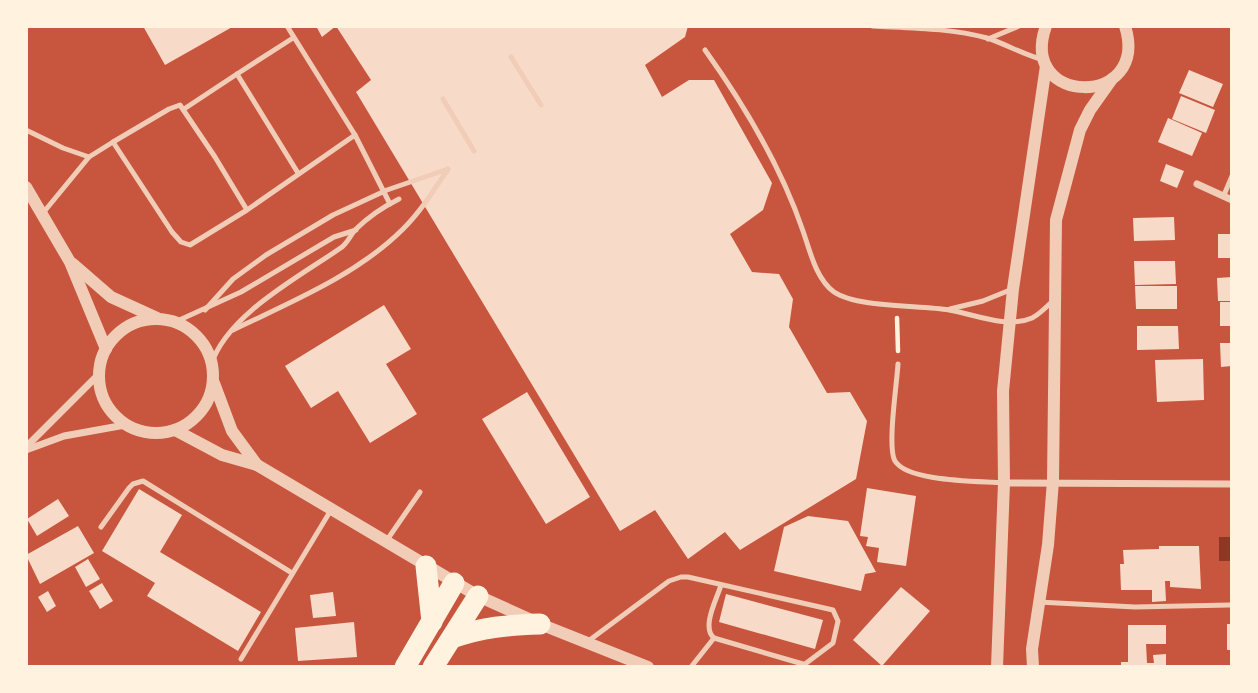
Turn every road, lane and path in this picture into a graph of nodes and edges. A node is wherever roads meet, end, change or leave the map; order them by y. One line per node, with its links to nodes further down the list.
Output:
1 (287, 26): 8 (lane)
2 (872, 26): 7 (lane)
3 (966, 26): 7 (lane)
4 (1019, 26): 9 (lane)
5 (1046, 26): 12 (street)
6 (1129, 30): 14 (street)
7 (971, 35): 9 (lane)
8 (293, 38): 13 (lane); 19 (lane)
9 (988, 39): 12 (lane)
10 (705, 50): 37 (lane)
11 (511, 57): 16 (lane)
12 (1045, 63): 14 (street); 35 (street)
13 (237, 74): 17 (lane); 23 (lane)
14 (1112, 79): 36 (street)
15 (443, 99): 21 (lane)
16 (541, 105)
17 (184, 109): 20 (lane); 31 (lane)
18 (26, 130): 22 (lane)
19 (355, 135): 23 (lane); 30 (lane)
20 (113, 142): 22 (lane); 31 (lane)
21 (474, 151)
22 (89, 157): 32 (lane)
23 (298, 173): 31 (lane)
24 (1232, 176): 27 (lane)
25 (1197, 184): 27 (street)
26 (26, 187): 32 (street)
27 (1224, 195): 29 (street)
28 (399, 199): 30 (lane)
29 (1232, 200)
30 (390, 204): 33 (lane)
31 (247, 210)
32 (42, 214): 34 (street)
33 (356, 230): 39 (lane); 43 (lane)
34 (70, 262): 40 (street); 44 (street)
35 (1013, 289): 38 (lane); 41 (street)
36 (1054, 301): 41 (lane); 53 (street)
37 (897, 306): 38 (lane); 45 (path)
38 (946, 309): 41 (lane)
39 (205, 310): 42 (lane); 43 (lane)
40 (161, 320): 42 (street); 44 (street)
41 (1010, 322): 54 (street)
42 (175, 323): 46 (street)
43 (233, 330): 46 (lane)
44 (106, 349): 47 (street)
45 (898, 364): 54 (lane)
46 (211, 365): 48 (street)
47 (99, 374): 49 (street); 51 (street)
48 (213, 379): 50 (street); 52 (street)
49 (125, 425): 50 (street); 51 (street)
50 (175, 430): 52 (street)
51 (26, 448)
52 (257, 465): 57 (street)
53 (1053, 481): 54 (street); 55 (street); 65 (street)
54 (1004, 483): 78 (street)
55 (1232, 484)
56 (420, 492): 59 (lane)
57 (331, 510): 59 (street); 61 (lane)
58 (101, 527): 61 (lane)
59 (386, 543): 60 (street)
60 (426, 566): 62 (street); 67 (highway)
61 (292, 573): 72 (lane)
62 (454, 583): 64 (street); 67 (highway)
63 (721, 585): 70 (lane); 71 (lane); 73 (lane)
64 (478, 596): 68 (street); 69 (highway)
65 (1038, 602): 66 (lane); 79 (street)
66 (1230, 605)
67 (432, 622): 74 (highway)
68 (540, 624): 69 (highway); 71 (street)
69 (452, 638): 75 (highway)
70 (715, 638): 73 (lane); 77 (lane)
71 (587, 642): 76 (street)
72 (241, 659)
73 (802, 666)
74 (405, 667)
75 (433, 667)
76 (648, 667)
77 (691, 667)
78 (997, 667)
79 (1034, 667)

